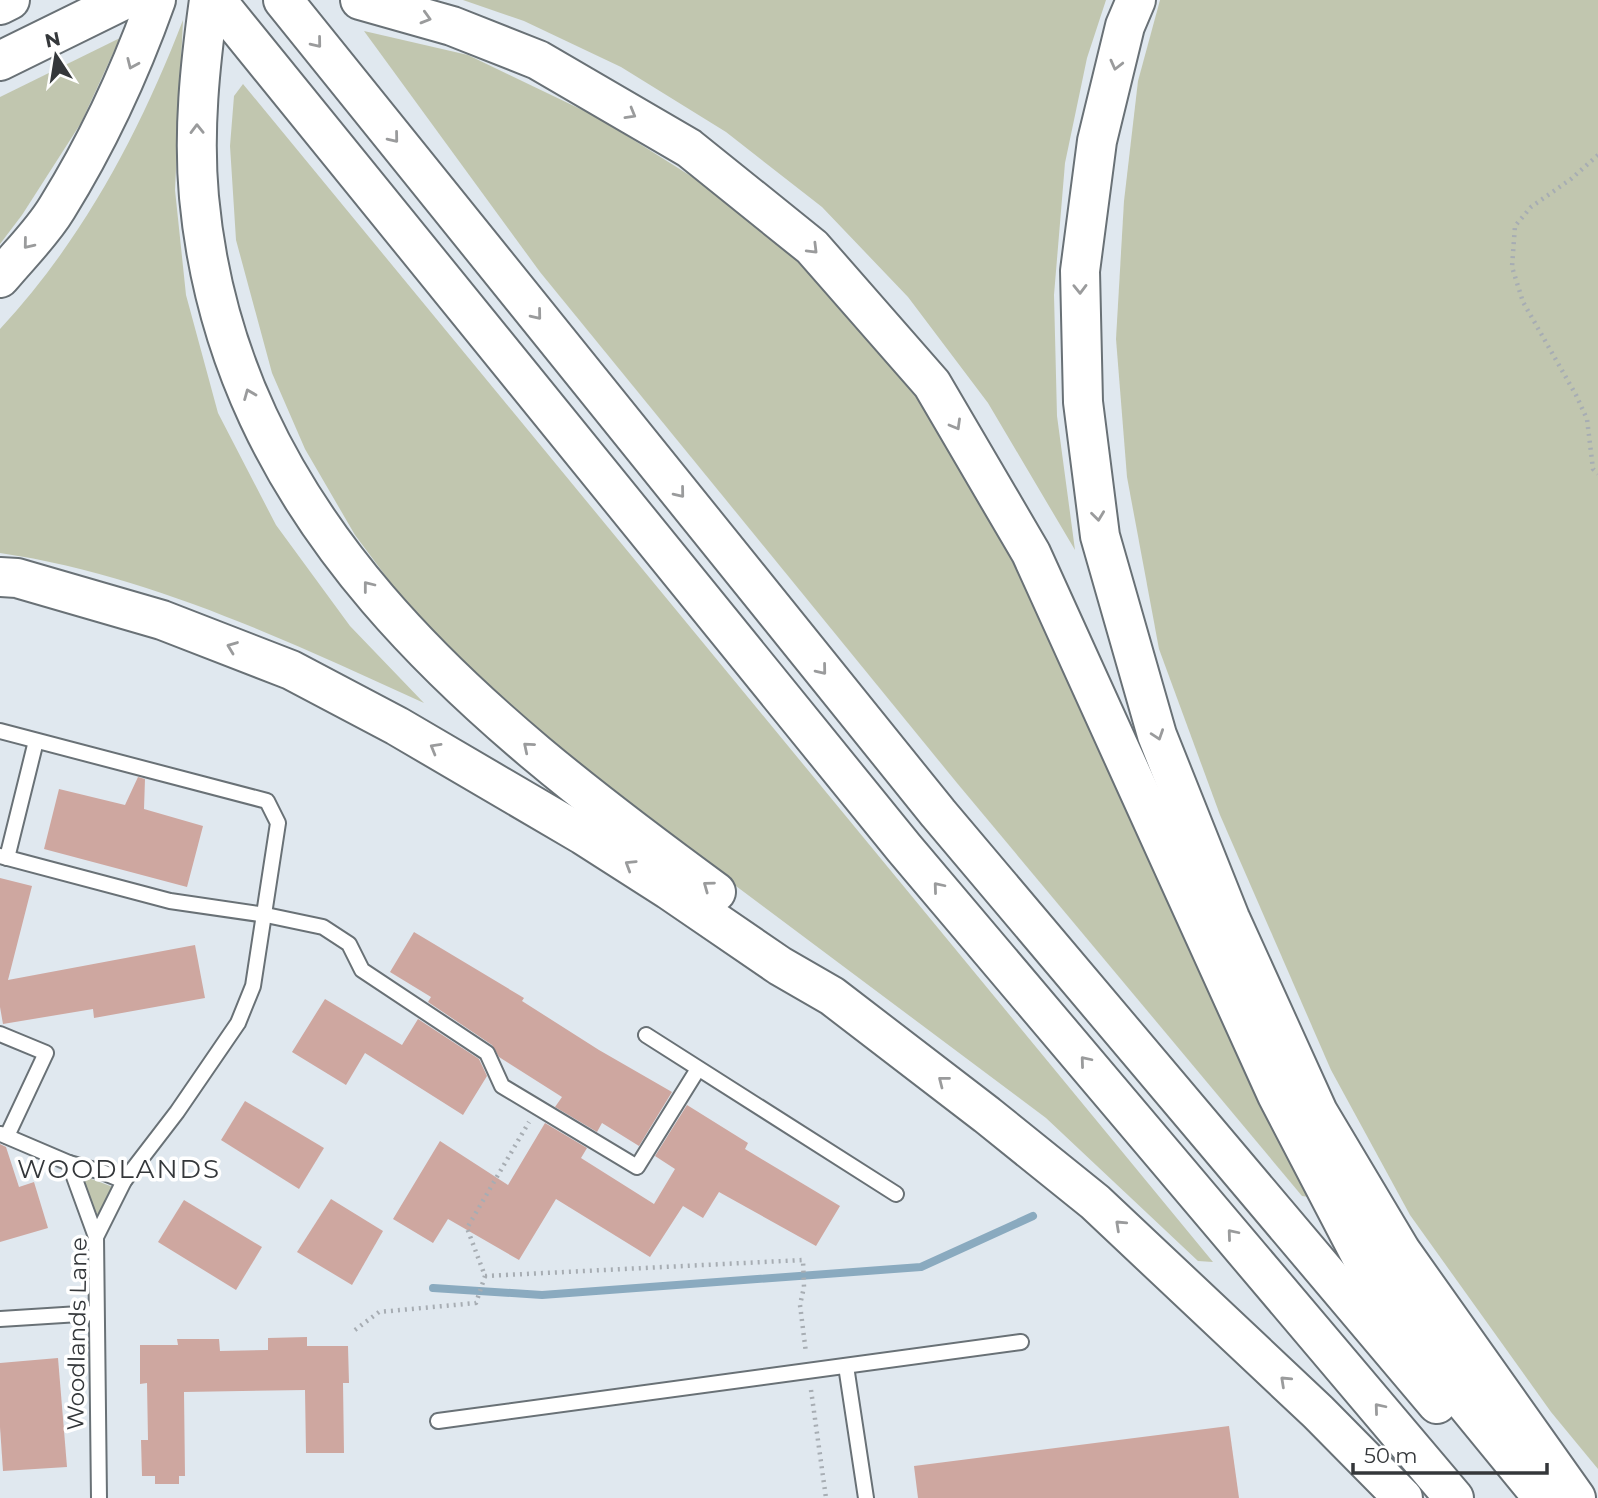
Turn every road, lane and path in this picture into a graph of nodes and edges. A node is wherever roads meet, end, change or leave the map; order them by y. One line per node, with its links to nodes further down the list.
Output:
1 (10, 0): 9 (highway)
2 (124, 0): 10 (highway)
3 (156, 0): 12 (highway, one-way to 12)
4 (209, 0): 19 (highway, one-way to 4)
5 (216, 0): 42 (highway, one-way to 5)
6 (283, 0): 43 (highway, one-way to 43)
7 (360, 0): 26 (highway, one-way to 26)
8 (1136, 0): 45 (highway, one-way to 45)
9 (0, 5)
10 (0, 61)
11 (1598, 155): 13 (path)
12 (0, 278)
13 (1598, 474)
14 (0, 577): 19 (highway, one-way to 14)
15 (0, 731): 16 (lane)
16 (36, 741): 17 (lane); 18 (lane, Woodlands Lane)
17 (4, 857): 18 (lane)
18 (266, 915): 23 (lane); 27 (lane, Woodlands Lane)
19 (832, 996): 41 (highway, one-way to 19)
20 (0, 1034): 24 (lane)
21 (646, 1035): 22 (lane)
22 (698, 1069): 23 (lane); 28 (lane)
23 (538, 1108): 30 (path)
24 (4, 1135): 25 (lane)
25 (69, 1163): 27 (lane); 29 (lane)
26 (1319, 1172): 44 (highway); 45 (highway)
27 (124, 1181): 29 (lane, Woodlands Lane)
28 (896, 1194)
29 (96, 1237): 31 (lane, Woodlands Lane)
30 (485, 1276): 33 (path); 36 (path)
31 (95, 1313): 32 (lane); 38 (lane, Woodlands Lane)
32 (0, 1319)
33 (355, 1330)
34 (1021, 1342): 35 (lane)
35 (846, 1366): 36 (lane); 40 (lane)
36 (809, 1371): 37 (lane); 39 (path)
37 (438, 1421)
38 (99, 1498)
39 (826, 1498)
40 (866, 1498)
41 (1403, 1498)
42 (1454, 1498)
43 (1518, 1498)
44 (1543, 1498)
45 (1576, 1498)

